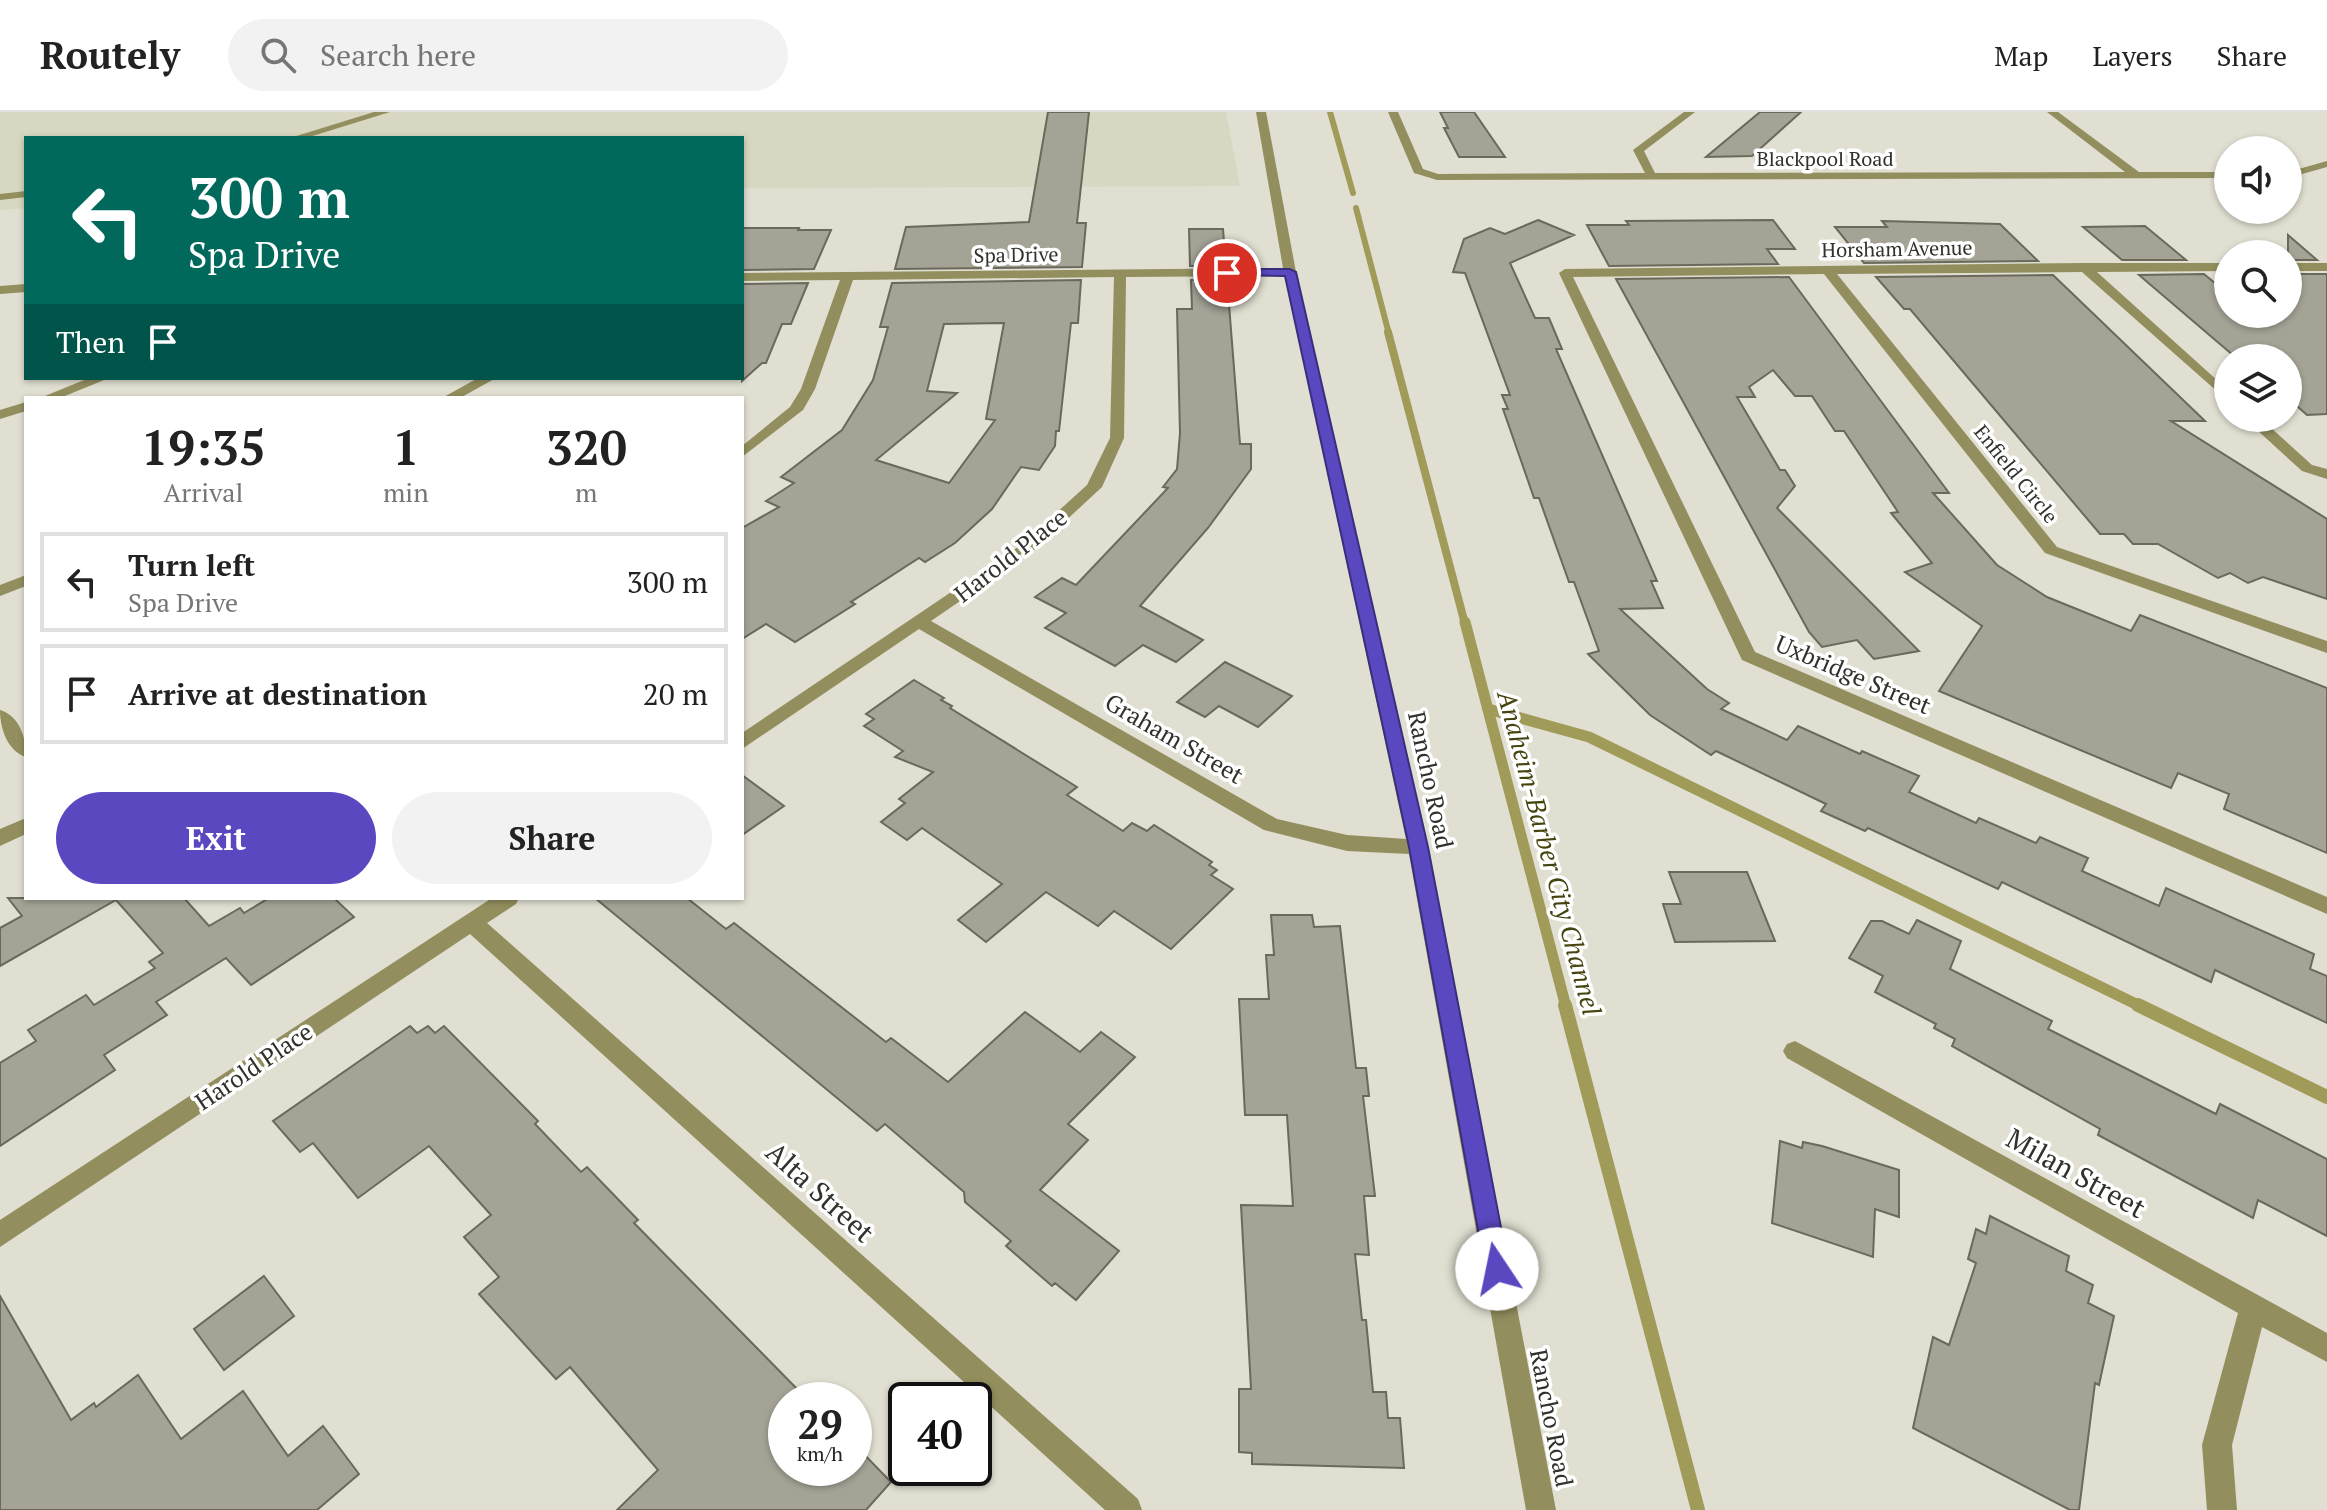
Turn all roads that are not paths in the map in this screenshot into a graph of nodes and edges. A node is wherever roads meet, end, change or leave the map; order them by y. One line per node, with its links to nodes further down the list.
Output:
1 (383, 112): 6 (street)
2 (1261, 112): 19 (street, Rancho Road)
3 (1393, 112): 11 (street, Blackpool Road)
4 (1690, 112): 11 (street)
5 (2052, 112): 9 (street)
6 (302, 136)
7 (2327, 164): 8 (street)
8 (2302, 171)
9 (2136, 175): 10 (street, Blackpool Road); 11 (street, Blackpool Road)
10 (2214, 175)
11 (1652, 177)
12 (24, 194): 13 (street)
13 (0, 197)
14 (2084, 267): 15 (street, Horsham Avenue); 18 (street, Horsham Avenue); 28 (street)
15 (2214, 267)
16 (2302, 267): 17 (street)
17 (2327, 267)
18 (1827, 270): 20 (street, Horsham Avenue); 39 (street, Enfield Circle)
19 (1290, 272): 21 (street, Spa Drive); 45 (street, Rancho Road)
20 (1565, 273): 47 (street, Uxbridge Street)
21 (1120, 274): 22 (street, Spa Drive); 38 (street, Harold Place)
22 (848, 276): 23 (street, Spa Drive); 34 (street)
23 (744, 277)
24 (24, 288): 25 (street)
25 (0, 290)
26 (96, 380): 29 (street)
27 (485, 380): 30 (street)
28 (2214, 384)
29 (52, 396)
30 (453, 396)
31 (24, 407): 32 (street)
32 (0, 415)
33 (2267, 432): 35 (street)
34 (744, 451)
35 (2327, 474)
36 (24, 581): 37 (street)
37 (0, 591)
38 (921, 623): 41 (street, Harold Place); 45 (street, Graham Street)
39 (2327, 647)
40 (0, 716): 42 (street)
41 (744, 741)
42 (24, 747)
43 (24, 826): 44 (street)
44 (0, 838)
45 (1418, 847): 54 (street, Rancho Road)
46 (505, 900): 48 (street, Harold Place)
47 (2327, 906)
48 (471, 922): 50 (street, Harold Place); 53 (street, Alta Street)
49 (1795, 1051): 51 (street, Milan Street)
50 (0, 1235)
51 (2254, 1306): 52 (street, Milan Street); 55 (street)
52 (2327, 1348)
53 (1127, 1510)
54 (1541, 1510)
55 (2222, 1510)

